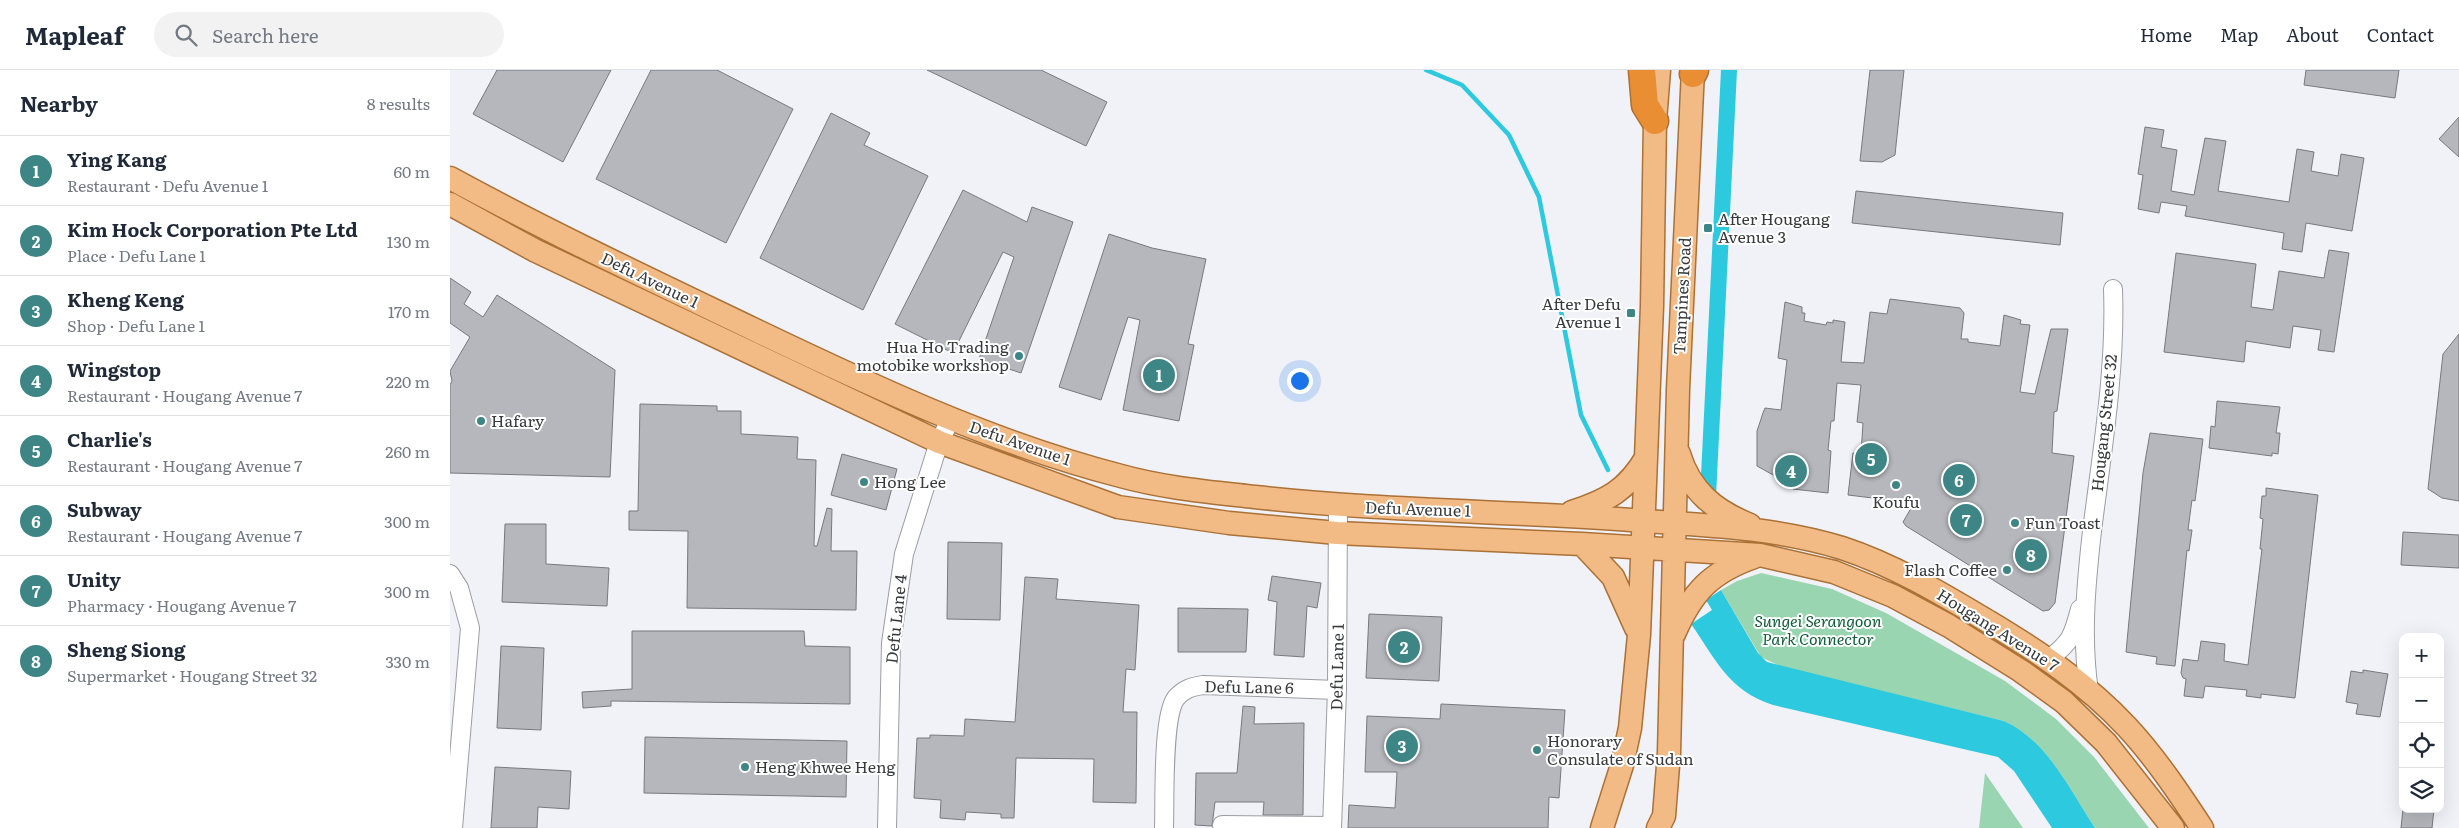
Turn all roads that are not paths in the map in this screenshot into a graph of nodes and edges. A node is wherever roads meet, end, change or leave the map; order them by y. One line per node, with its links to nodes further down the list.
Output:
1 (1642, 70): 4 (highway)
2 (1659, 70): 4 (main road, Tampines Road)
3 (1694, 71): 10 (main road, Tampines Road)
4 (1655, 121): 11 (main road, Tampines Road)
5 (450, 178): 8 (main road, Defu Avenue 1)
6 (450, 204): 9 (main road, Defu Avenue 1)
7 (2113, 289): 23 (street, Hougang Street 32)
8 (951, 419): 9 (street, Defu Lane 4); 12 (main road, Defu Avenue 1)
9 (938, 442): 17 (main road, Defu Avenue 1); 32 (street, Defu Lane 4)
10 (1676, 445): 15 (main road, Tampines Road); 16 (main road)
11 (1646, 458): 13 (main road); 14 (main road, Tampines Road)
12 (1338, 506): 13 (main road, Defu Avenue 1); 17 (street, Defu Lane 1)
13 (1564, 515): 14 (main road, Defu Avenue 1)
14 (1642, 521): 15 (main road); 19 (main road, Tampines Road)
15 (1674, 523): 16 (main road, Hougang Avenue 7); 20 (main road, Tampines Road)
16 (1763, 530): 26 (main road, Hougang Avenue 7)
17 (1337, 534): 18 (main road, Defu Avenue 1); 27 (street, Defu Lane 1)
18 (1582, 544): 19 (main road, Defu Avenue 1); 24 (main road)
19 (1641, 548): 20 (main road); 24 (main road, Tampines Road)
20 (1673, 550): 21 (main road, Hougang Avenue 7); 25 (main road, Tampines Road)
21 (1760, 555): 25 (main road); 36 (main road, Hougang Avenue 7)
22 (450, 574): 31 (street)
23 (2086, 587): 26 (street, Hougang Street 32); 28 (street, Hougang Street 32)
24 (1639, 635): 34 (main road, Tampines Road)
25 (1670, 642): 35 (main road, Tampines Road)
26 (2048, 658): 28 (main road, Hougang Avenue 7)
27 (1337, 690): 30 (street, Defu Lane 1); 33 (street, Defu Lane 6)
28 (2089, 691): 37 (main road, Hougang Avenue 7)
29 (1222, 825): 30 (street)
30 (1332, 827)
31 (453, 828)
32 (887, 828)
33 (1164, 828)
34 (1602, 828)
35 (1658, 828)
36 (2173, 828)
37 (2202, 828)

